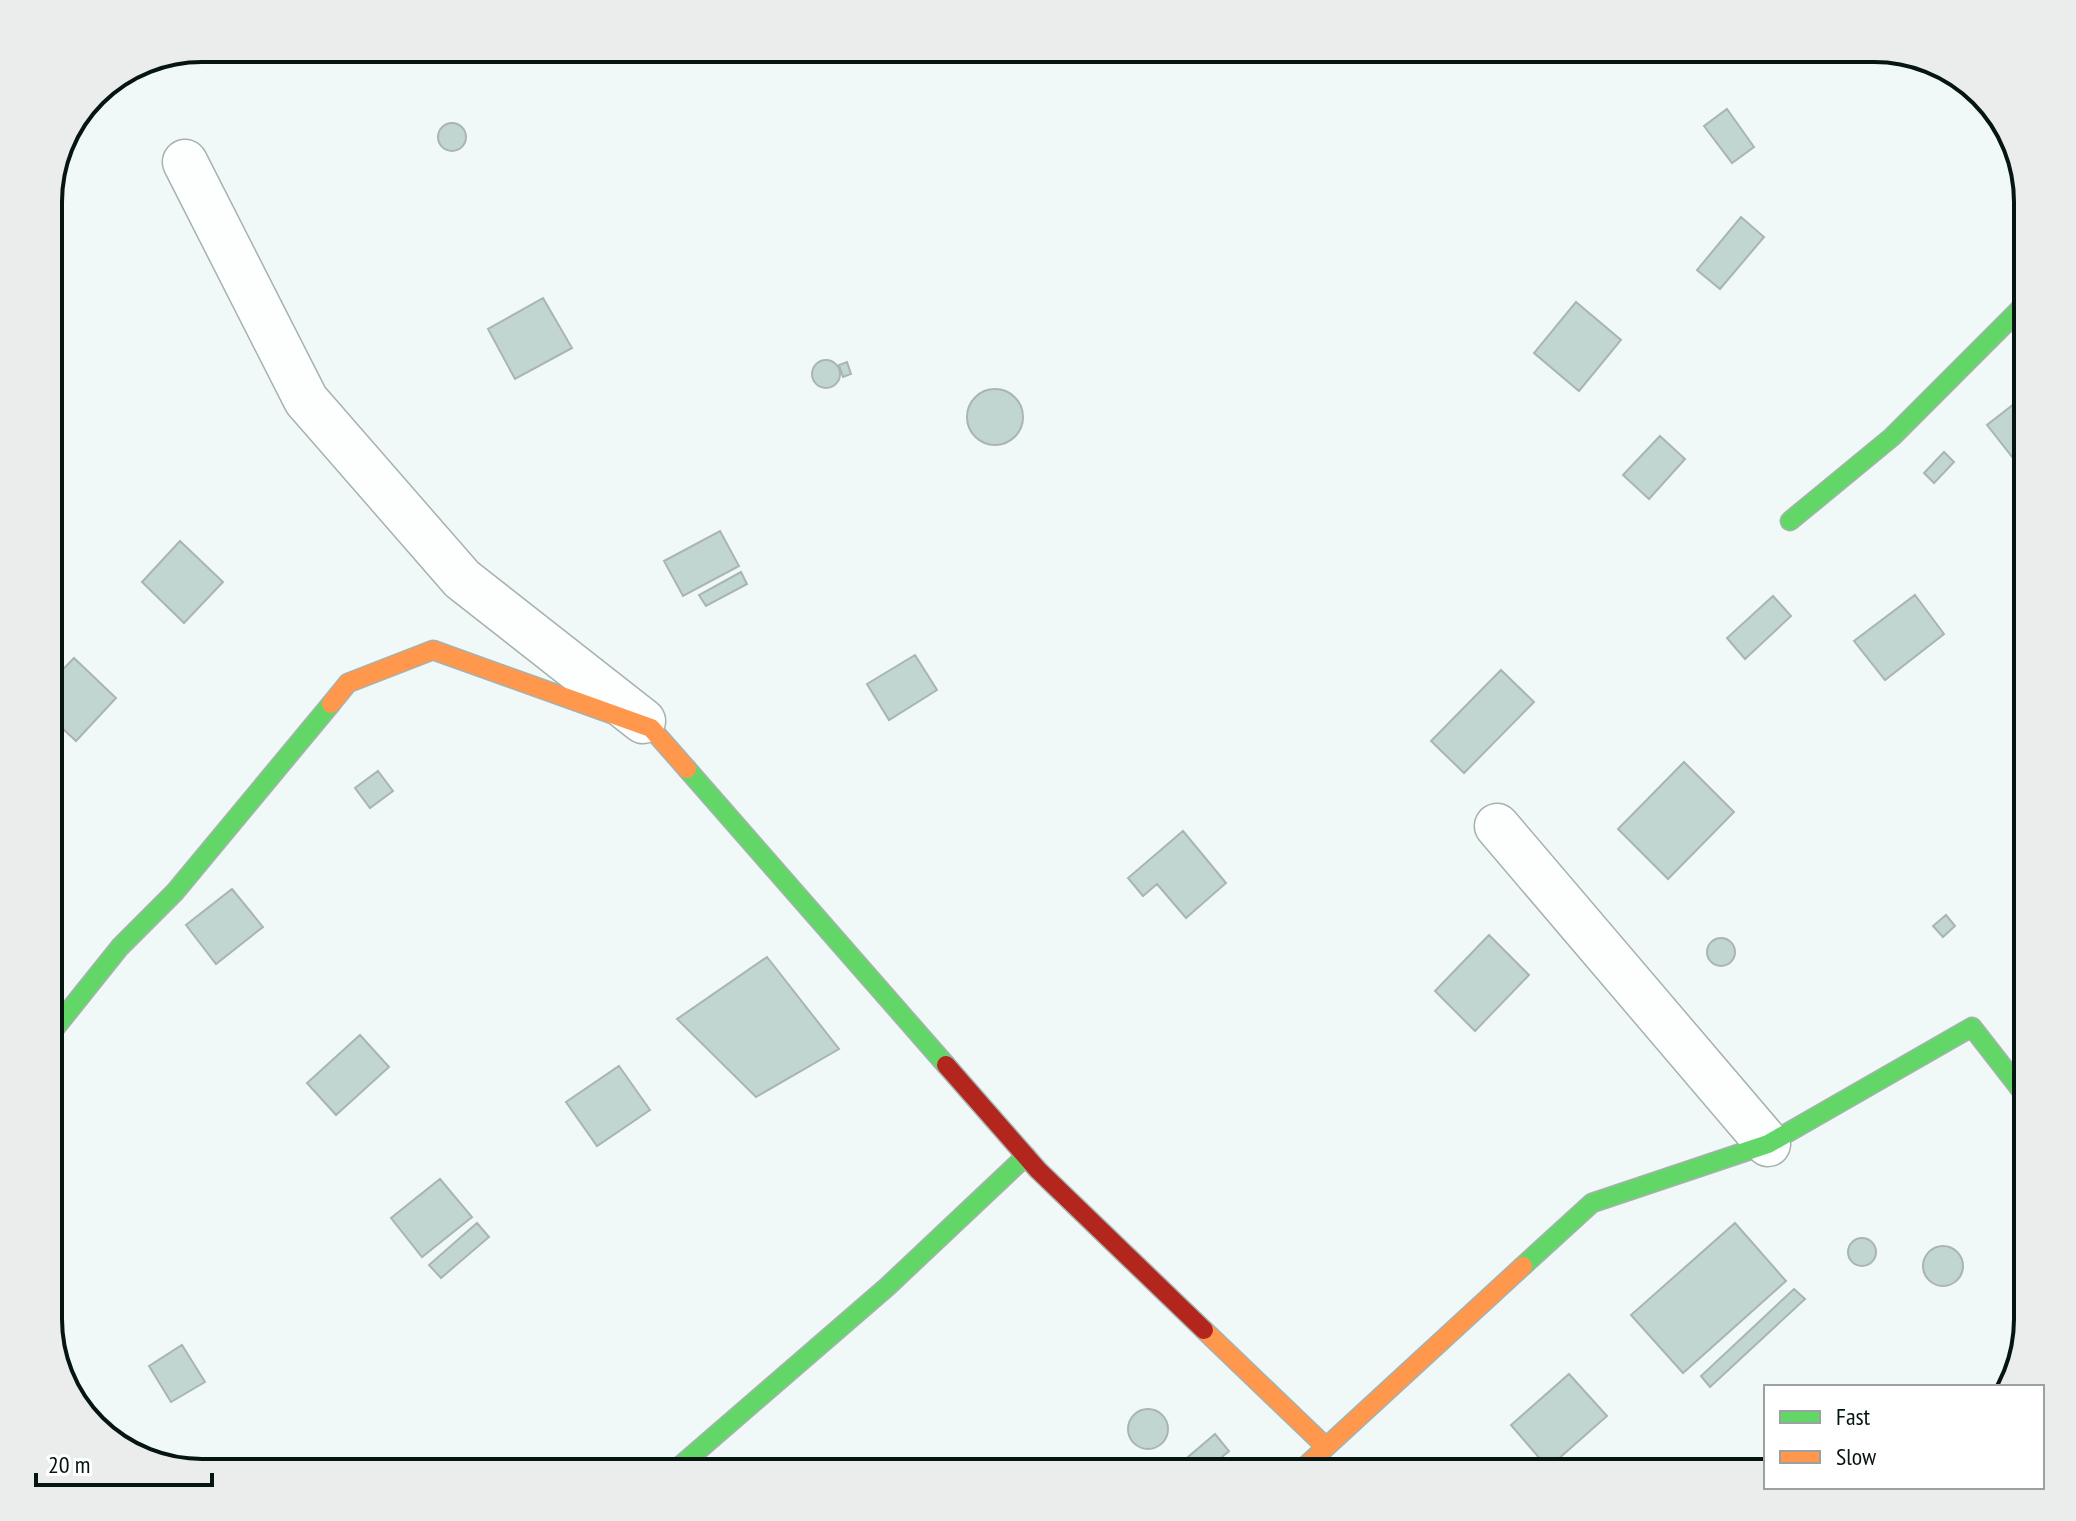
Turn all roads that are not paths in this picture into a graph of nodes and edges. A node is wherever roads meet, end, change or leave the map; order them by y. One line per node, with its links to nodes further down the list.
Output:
1 (185, 162): 4 (street)
2 (2014, 315): 3 (street)
3 (1790, 521)
4 (651, 728): 6 (street); 9 (street)
5 (1497, 826): 8 (street)
6 (62, 1020)
7 (2014, 1081): 8 (street)
8 (1768, 1144): 10 (street)
9 (1026, 1156): 10 (street); 11 (street)
10 (1326, 1447): 12 (street)
11 (688, 1459)
12 (1313, 1459)

